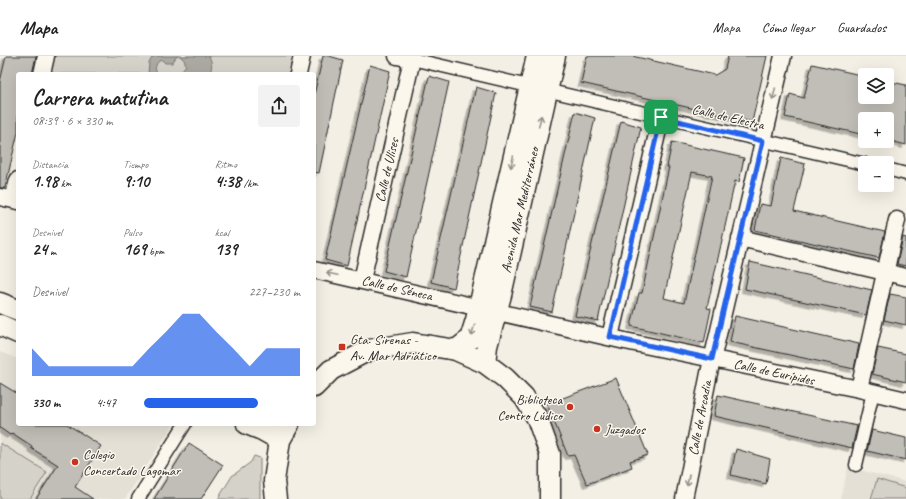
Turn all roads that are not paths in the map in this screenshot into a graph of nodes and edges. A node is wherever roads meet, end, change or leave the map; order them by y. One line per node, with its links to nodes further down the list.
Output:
1 (46, 56): 7 (street)
2 (302, 56): 8 (street)
3 (537, 56): 9 (street, Avenida Mar Mediterráneo)
4 (555, 56): 9 (street, Avenida Mar Mediterráneo)
5 (783, 56): 11 (street, Calle de Arcadia, one-way to 11)
6 (405, 58): 9 (street, Calle de Electra); 22 (street, Calle de Ulises)
7 (42, 72)
8 (298, 72)
9 (538, 89): 10 (street, Calle de Electra); 25 (street, Avenida Mar Mediterráneo)
10 (661, 117): 11 (street, Calle de Electra); 28 (street)
11 (763, 141): 12 (street, Calle de Electra); 18 (street, Calle de Arcadia)
12 (858, 162)
13 (894, 171): 14 (street)
14 (906, 174)
15 (16, 185): 16 (street)
16 (10, 200)
17 (897, 220): 20 (street)
18 (740, 238): 20 (street); 30 (street, Calle de Arcadia)
19 (316, 270): 22 (street, Calle de Séneca, one-way to 19)
20 (885, 272): 21 (street); 33 (street)
21 (906, 277)
22 (362, 280): 25 (street, Calle de Séneca)
23 (0, 303): 24 (street)
24 (16, 309)
25 (488, 309): 28 (street, Calle de Eurípides); 29 (street, Avenida Mar Mediterráneo, one-way to 29); 31 (street, Avenida Mar Mediterráneo)
26 (0, 326): 27 (street)
27 (16, 332)
28 (610, 337): 30 (street, Calle de Eurípides)
29 (456, 350): 31 (street); 32 (street)
30 (712, 359): 33 (street, Calle de Eurípides); 42 (street, Calle de Arcadia, one-way to 42)
31 (485, 363): 41 (street)
32 (316, 385)
33 (866, 391): 34 (street, Calle de Eurípides); 38 (street)
34 (906, 400)
35 (184, 426): 39 (street)
36 (252, 426): 37 (street)
37 (284, 432): 40 (street)
38 (856, 465)
39 (138, 499)
40 (276, 499)
41 (550, 499)
42 (684, 499)

